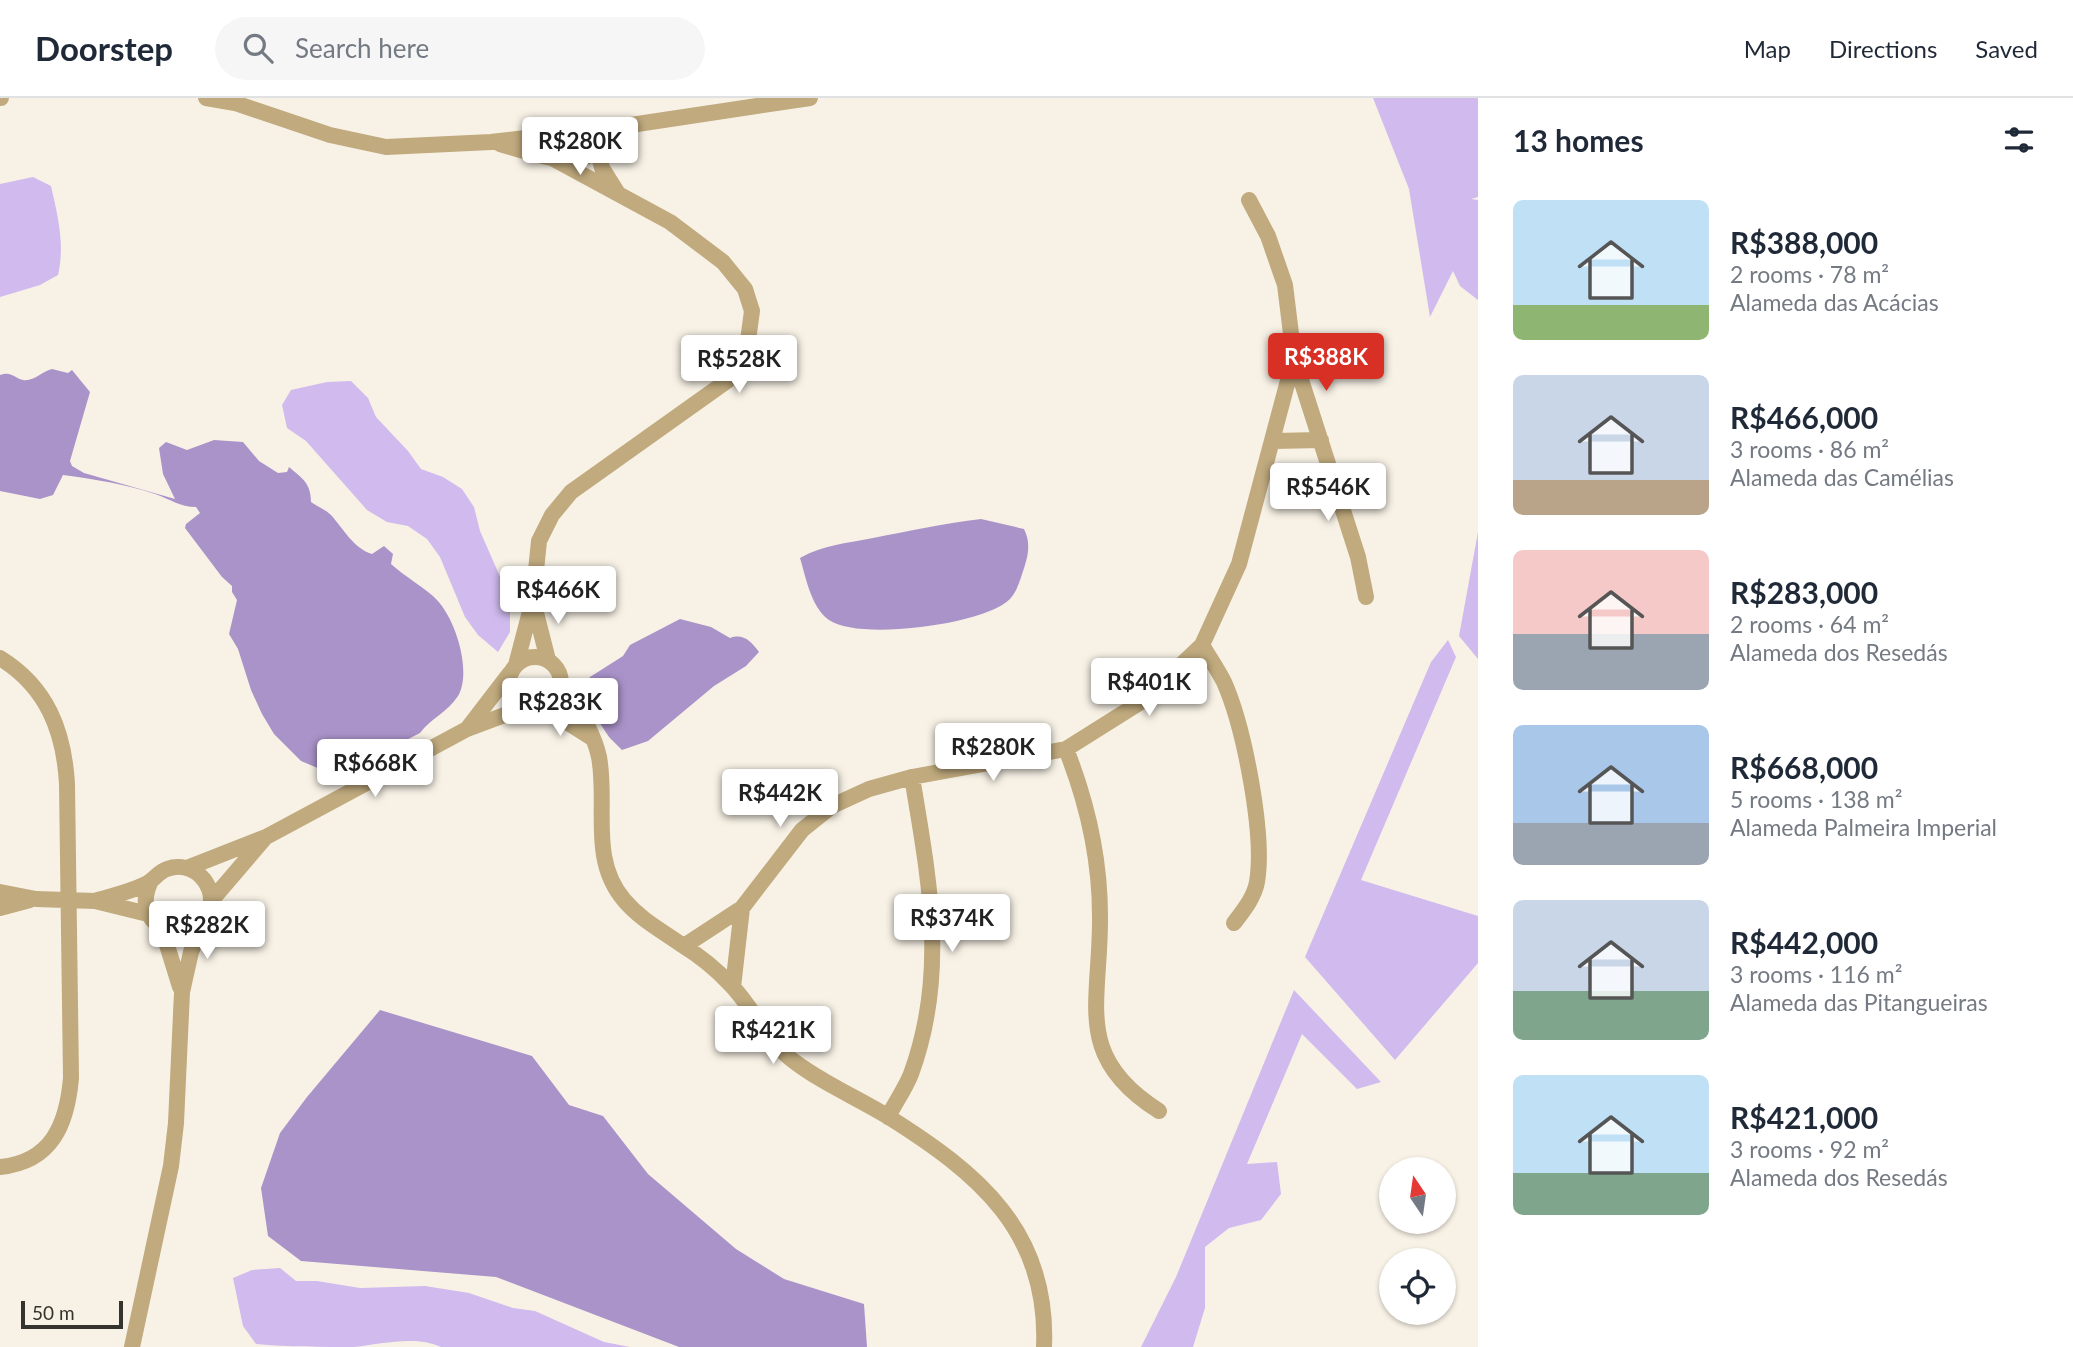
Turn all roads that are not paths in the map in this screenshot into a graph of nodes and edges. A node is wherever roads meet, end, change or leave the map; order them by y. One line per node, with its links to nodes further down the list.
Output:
1 (206, 98): 6 (street)
2 (810, 98): 3 (street)
3 (624, 126): 4 (street); 7 (street)
4 (591, 129): 5 (street); 7 (street)
5 (543, 134): 6 (street); 8 (street)
6 (491, 142): 8 (street)
7 (598, 149): 8 (street); 9 (street)
8 (550, 157): 9 (street)
9 (618, 194): 15 (street)
10 (1249, 200): 11 (street)
11 (1294, 358): 12 (street); 13 (street)
12 (1321, 440): 13 (street); 14 (street)
13 (1274, 441): 16 (street)
14 (1366, 597)
15 (533, 600): 18 (street); 19 (street)
16 (1202, 645): 25 (street); 39 (street)
17 (0, 658): 34 (street)
18 (548, 660): 19 (street); 20 (street)
19 (513, 668): 21 (street); 23 (street)
20 (561, 681): 22 (street); 24 (street)
21 (526, 708): 22 (street); 23 (street)
22 (543, 708): 24 (street)
23 (467, 729): 27 (street)
24 (594, 740): 41 (street)
25 (1066, 749): 26 (street); 44 (street)
26 (912, 777): 36 (street); 45 (street)
27 (266, 837): 28 (street); 33 (street)
28 (187, 868): 29 (street); 33 (street)
29 (149, 883): 32 (street); 37 (street)
30 (0, 892): 31 (street)
31 (36, 899): 34 (street); 35 (street)
32 (94, 901): 34 (street); 37 (street)
33 (211, 901): 38 (street)
34 (69, 902): 46 (street)
35 (0, 908)
36 (742, 908): 41 (street); 42 (street)
37 (148, 914): 40 (street)
38 (203, 921): 40 (street); 43 (street)
39 (1234, 923)
40 (162, 929): 43 (street)
41 (684, 946): 42 (street)
42 (733, 987): 45 (street)
43 (181, 992): 47 (street)
44 (1159, 1111)
45 (888, 1117): 48 (street)
46 (0, 1167)
47 (132, 1347)
48 (1044, 1347)

